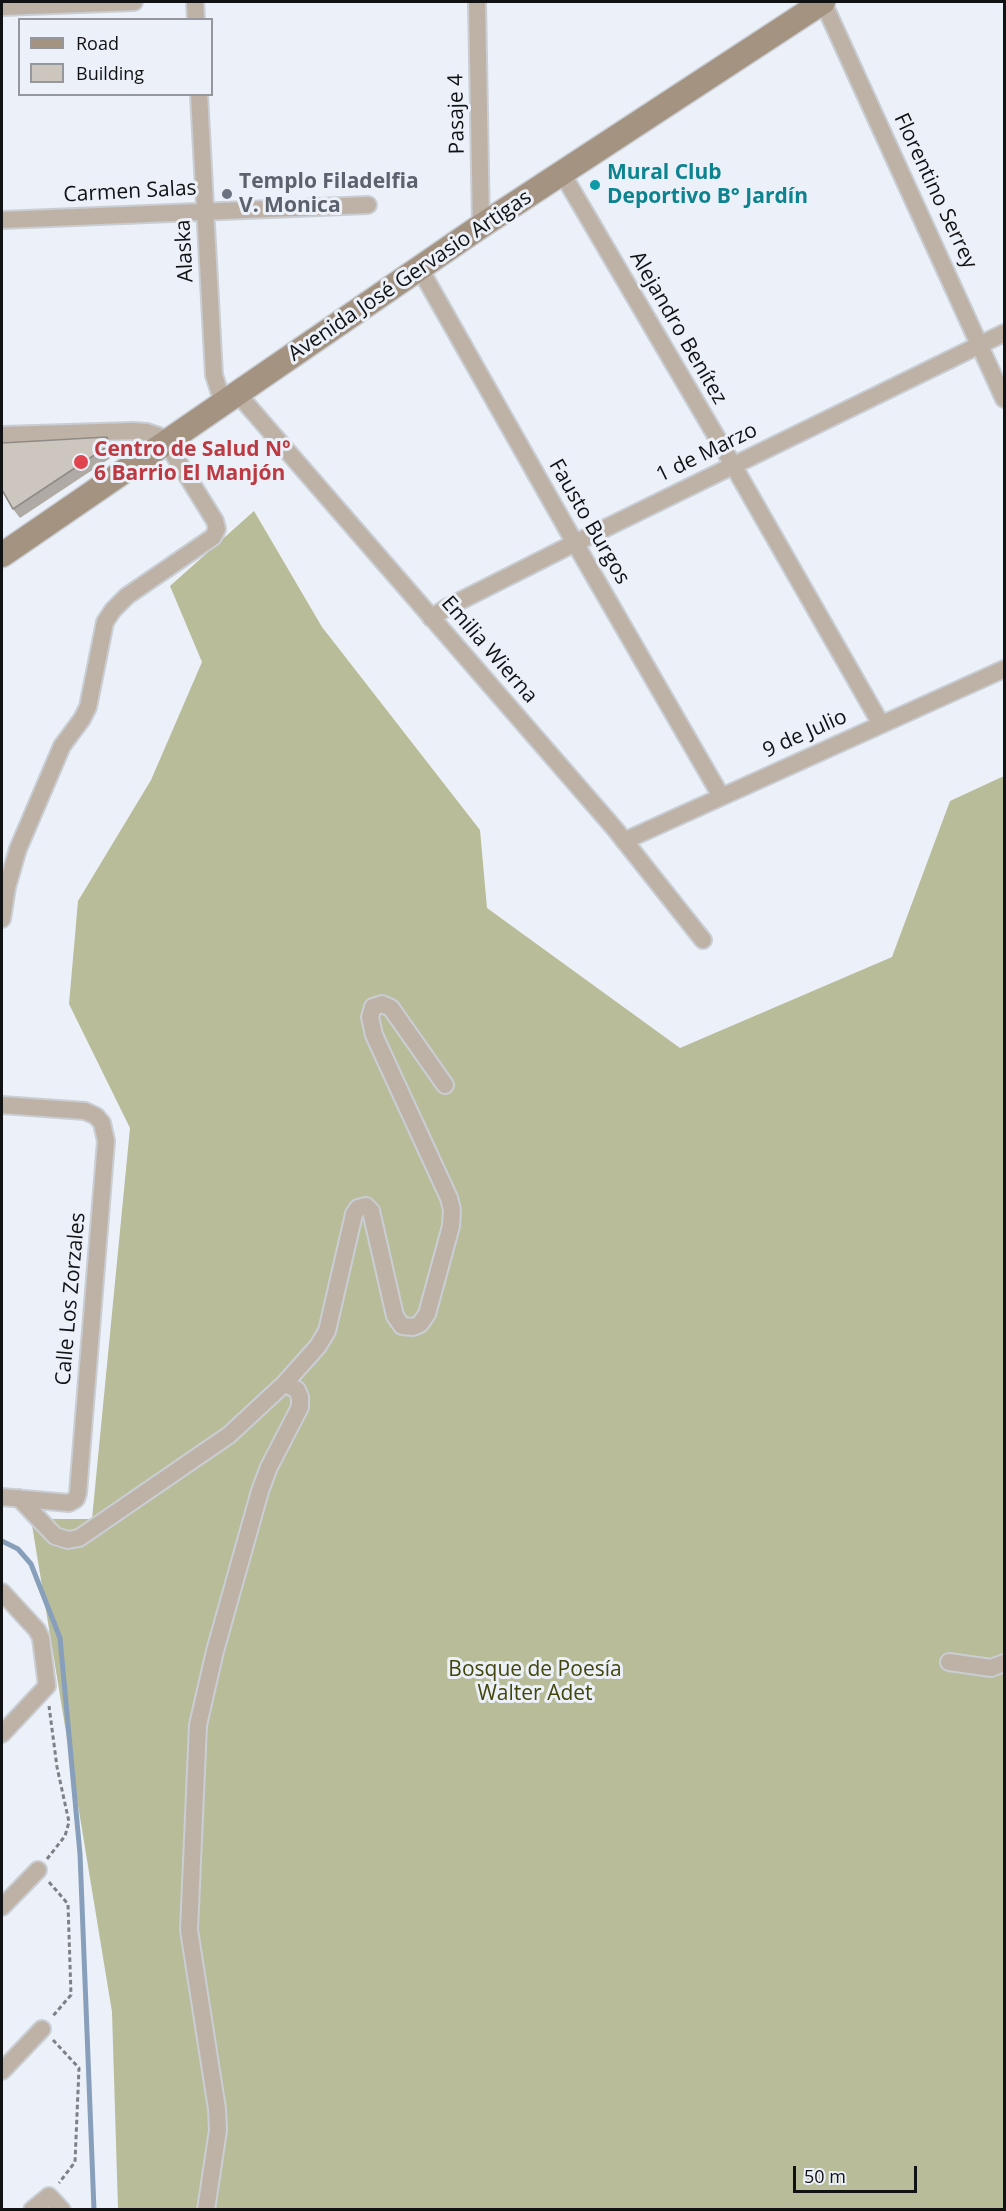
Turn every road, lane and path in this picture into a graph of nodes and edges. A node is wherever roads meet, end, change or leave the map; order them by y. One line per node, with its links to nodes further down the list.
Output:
1 (134, 2): 5 (street)
2 (195, 2): 6 (street)
3 (477, 2): 12 (street, Pasaje 4)
4 (823, 2): 8 (main road, Avenida José Gervasio Artigas); 15 (street, Florentino Serrey)
5 (2, 7)
6 (196, 18)
7 (199, 96): 10 (street, Alaska)
8 (562, 173): 12 (main road, Avenida José Gervasio Artigas); 20 (street, Alejandro Benítez)
9 (368, 205): 10 (street, Carmen Salas)
10 (205, 211): 11 (street, Carmen Salas); 16 (street, Alaska)
11 (2, 220)
12 (482, 226): 13 (main road, Avenida José Gervasio Artigas)
13 (420, 269): 16 (main road, Avenida José Gervasio Artigas); 21 (street, Fausto Burgos)
14 (1005, 333): 15 (street, 1 de Marzo)
15 (980, 344): 17 (street, Florentino Serrey); 20 (street, 1 de Marzo)
16 (230, 398): 19 (main road, Avenida José Gervasio Artigas); 23 (street, Emilia Wierna)
17 (1005, 399)
18 (2, 435): 19 (street)
19 (165, 442): 22 (main road, Avenida José Gervasio Artigas); 28 (street)
20 (733, 465): 21 (street, 1 de Marzo); 25 (street, Alejandro Benítez)
21 (575, 543): 23 (street, 1 de Marzo); 26 (street, Fausto Burgos)
22 (2, 555)
23 (431, 618): 27 (street, Emilia Wierna)
24 (1005, 669): 25 (street, 9 de Julio)
25 (881, 724): 26 (street, 9 de Julio)
26 (721, 796): 27 (street, 9 de Julio)
27 (624, 841): 29 (street, Emilia Wierna)
28 (2, 919)
29 (703, 940)
30 (445, 1085): 32 (street)
31 (2, 1105): 34 (street, Calle Los Zorzales)
32 (285, 1383): 34 (street); 47 (street)
33 (2, 1497): 34 (street)
34 (19, 1498)
35 (2, 1592): 38 (street)
36 (949, 1662): 37 (street)
37 (1005, 1663)
38 (46, 1686): 39 (street); 40 (path)
39 (2, 1734)
40 (38, 1870): 41 (street); 42 (path)
41 (2, 1907)
42 (42, 2029): 43 (street); 44 (path)
43 (2, 2071)
44 (49, 2196): 45 (street); 46 (street)
45 (32, 2210)
46 (62, 2210)
47 (206, 2210)

